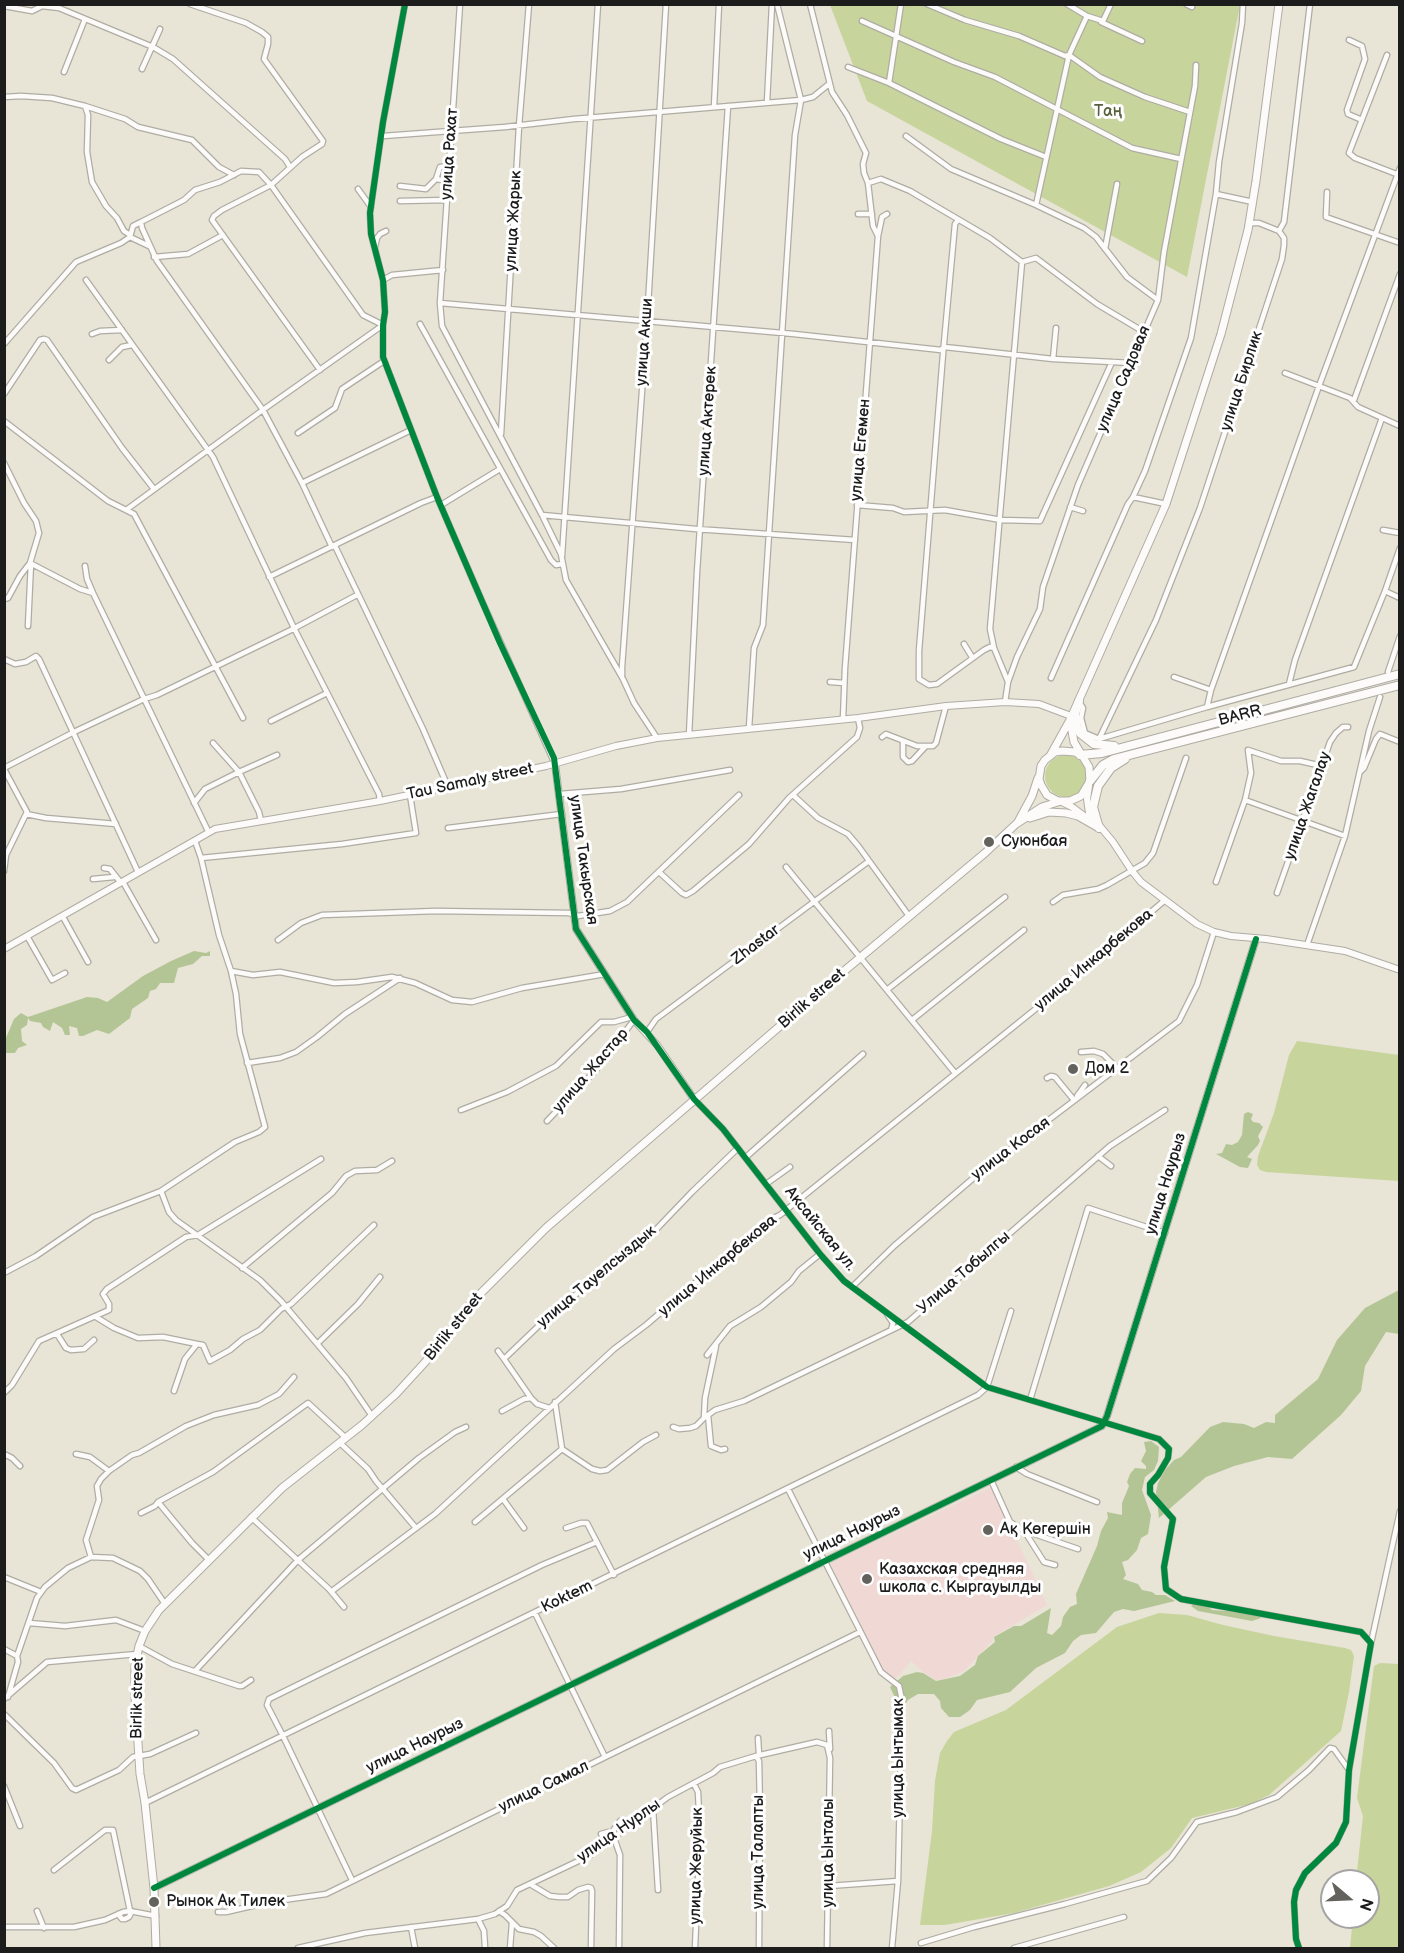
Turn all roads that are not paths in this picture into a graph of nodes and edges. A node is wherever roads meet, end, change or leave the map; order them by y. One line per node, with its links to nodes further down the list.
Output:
1 (190, 4): 56 (street)
2 (405, 4): 51 (street)
3 (460, 4): 50 (street, улица Рахат)
4 (529, 4): 49 (street, улица Жарык)
5 (598, 4): 47 (street)
6 (666, 4): 46 (street, улица Акши)
7 (719, 4): 43 (street)
8 (772, 4): 40 (street)
9 (777, 4): 39 (street)
10 (810, 4): 37 (street, улица Егемен)
11 (901, 4): 26 (street)
12 (927, 4): 31 (street)
13 (1067, 4): 21 (street)
14 (1111, 4): 24 (street)
15 (1185, 4): 20 (street)
16 (1243, 4): 68 (street)
17 (1279, 4): 71 (main road)
18 (1310, 4): 81 (street, улица Бирлик)
19 (4, 6): 22 (street)
20 (1192, 7)
21 (1087, 16): 24 (street); 31 (street)
22 (85, 19): 29 (street); 35 (street)
23 (862, 21): 26 (street)
24 (1101, 22): 28 (street)
25 (160, 29): 29 (street)
26 (896, 34): 36 (street); 44 (street)
27 (1349, 40): 48 (street)
28 (1142, 41)
29 (153, 47): 34 (street); 56 (street)
30 (1387, 55): 48 (street)
31 (1069, 56): 44 (street); 45 (street)
32 (1197, 65): 45 (street, улица Садовая)
33 (848, 67): 36 (street)
34 (142, 69)
35 (64, 72)
36 (889, 83): 53 (street)
37 (829, 84): 39 (street); 62 (street, улица Егемен)
38 (4, 97): 41 (street)
39 (801, 100): 40 (street); 107 (street)
40 (767, 102): 42 (street)
41 (85, 106): 58 (street); 84 (street)
42 (728, 106): 43 (street); 103 (street, улица Актерек)
43 (714, 107): 46 (street)
44 (1056, 107): 53 (street); 54 (street)
45 (1190, 112): 54 (street, улица Садовая)
46 (659, 113): 47 (street); 100 (street, улица Акши)
47 (591, 118): 49 (street); 99 (street)
48 (1362, 120): 59 (street)
49 (519, 126): 50 (street); 98 (street, улица Жарык)
50 (452, 131): 51 (street); 55 (street, улица Рахат)
51 (383, 136): 73 (street)
52 (906, 136): 72 (street)
53 (1046, 157): 72 (street)
54 (1181, 159): 96 (street, улица Садовая)
55 (449, 166): 60 (street); 61 (street, улица Рахат)
56 (290, 167): 64 (street)
57 (1400, 168): 59 (street)
58 (234, 174): 64 (street); 78 (street)
59 (1398, 175): 82 (street)
60 (436, 178): 61 (street); 65 (street)
61 (448, 181): 69 (street, улица Рахат)
62 (868, 183): 75 (street, улица Егемен); 77 (street)
63 (1117, 184): 88 (street)
64 (271, 185): 83 (street); 102 (street)
65 (400, 186)
66 (358, 189): 73 (street)
67 (1327, 192): 82 (street)
68 (1216, 194): 71 (street); 137 (street)
69 (447, 200): 70 (street); 92 (street, улица Рахат)
70 (400, 201)
71 (1253, 202): 79 (main road)
72 (1036, 205): 88 (street)
73 (371, 207): 89 (street)
74 (858, 214): 75 (street)
75 (872, 214): 85 (street, улица Егемен)
76 (887, 214): 85 (street)
77 (958, 220): 91 (street); 112 (street)
78 (141, 222): 84 (street); 87 (street)
79 (1249, 223): 81 (street); 138 (main road)
80 (386, 231): 89 (street)
81 (1279, 231): 202 (street, улица Бирлик)
82 (1375, 234): 86 (street); 121 (street)
83 (224, 235): 90 (street); 119 (street)
84 (130, 236): 87 (street); 110 (street)
85 (878, 237): 109 (street, улица Егемен)
86 (1400, 243)
87 (150, 247): 90 (street)
88 (1105, 249): 96 (street)
89 (375, 250): 95 (street)
90 (154, 257): 124 (street)
91 (1022, 262): 106 (street); 113 (street)
92 (443, 270): 95 (street); 97 (street, улица Рахат)
93 (1400, 274): 123 (street)
94 (86, 280): 105 (street)
95 (382, 280): 102 (street)
96 (1158, 300): 106 (street, улица Садовая)
97 (440, 303): 98 (street); 130 (street, улица Рахат)
98 (509, 310): 99 (street); 130 (street, улица Жарык)
99 (578, 316): 100 (street); 146 (street)
100 (647, 322): 103 (street); 148 (street, улица Акши)
101 (420, 324): 133 (street)
102 (383, 326): 116 (street); 119 (street)
103 (714, 328): 107 (street); 149 (street, улица Актерек)
104 (1056, 328): 114 (street)
105 (122, 330): 108 (street); 111 (street)
106 (1144, 332): 118 (street, улица Садовая)
107 (782, 333): 109 (street); 152 (street)
108 (92, 334)
109 (870, 341): 112 (street); 140 (street, улица Егемен)
110 (4, 344)
111 (132, 345): 115 (street); 131 (street)
112 (944, 347): 113 (street); 143 (street)
113 (1015, 355): 114 (street); 147 (street)
114 (1053, 359): 117 (street)
115 (109, 360)
116 (384, 361): 128 (street); 129 (street)
117 (1112, 362): 118 (street); 147 (street)
118 (1132, 363): 141 (street, улица Садовая)
119 (320, 370): 124 (street)
120 (1285, 373): 121 (street)
121 (1319, 386): 123 (street); 183 (street)
122 (4, 394): 135 (street)
123 (1354, 400): 125 (street)
124 (263, 410): 131 (street); 134 (street)
125 (1382, 418): 127 (street); 181 (street)
126 (4, 421): 142 (street)
127 (1400, 426)
128 (411, 430): 134 (street); 136 (street)
129 (297, 433)
130 (501, 437): 145 (street, улица Рахат)
131 (208, 450): 135 (street); 159 (street)
132 (4, 463): 157 (street)
133 (500, 469): 139 (street); 156 (street)
134 (302, 483): 154 (street)
135 (154, 489): 142 (street)
136 (437, 497): 139 (street); 154 (street)
137 (1133, 497): 138 (street); 176 (street)
138 (1166, 504): 187 (main road)
139 (441, 505): 213 (street)
140 (857, 505): 143 (street); 153 (street, улица Егемен)
141 (1070, 507): 144 (street); 180 (street, улица Садовая)
142 (126, 510): 172 (street)
143 (932, 510): 147 (street); 170 (street)
144 (1083, 511)
145 (542, 515): 146 (street); 156 (street, улица Рахат)
146 (564, 516): 148 (street); 156 (street)
147 (1001, 520): 169 (street)
148 (633, 523): 149 (street); 177 (street, улица Акши)
149 (700, 530): 152 (street); 199 (street, улица Актерек)
150 (1383, 530): 151 (street)
151 (1400, 533)
152 (770, 534): 153 (street); 197 (street)
153 (855, 540): 179 (street, улица Егемен)
154 (334, 546): 159 (street); 162 (street)
155 (1400, 548): 160 (street)
156 (562, 561): 177 (street, улица Рахат)
157 (31, 563): 161 (street); 164 (street); 165 (street)
158 (86, 566): 161 (street)
159 (269, 577): 166 (street)
160 (1385, 591): 163 (street); 181 (street)
161 (93, 593): 186 (street)
162 (357, 595): 166 (street); 221 (street)
163 (1400, 598)
164 (4, 599)
165 (28, 626)
166 (294, 628): 172 (street); 184 (street)
167 (1400, 636): 173 (street)
168 (964, 644): 170 (street)
169 (994, 648): 170 (street); 180 (street)
170 (972, 657)
171 (4, 659): 198 (street)
172 (215, 666): 186 (street); 191 (street)
173 (1388, 672)
174 (1400, 674): 206 (highway, BARR)
175 (1173, 677): 183 (street)
176 (1052, 678)
177 (623, 679): 201 (street, улица Рахат)
178 (830, 682): 179 (street)
179 (844, 682): 192 (street, улица Егемен)
180 (1008, 682): 188 (street, улица Садовая)
181 (1288, 684): 190 (street)
182 (1400, 685): 208 (highway, BARR)
183 (1211, 690): 190 (street)
184 (327, 693): 195 (street); 227 (street)
185 (1380, 697): 217 (street)
186 (144, 699): 198 (street); 229 (street)
187 (1078, 700): 194 (main road); 202 (street); 206 (highway)
188 (1005, 702): 189 (street, Tau Samaly street); 194 (street, Tau Samaly street)
189 (946, 706): 193 (street, Tau Samaly street); 207 (street)
190 (1206, 707): 202 (street)
191 (243, 718)
192 (843, 718): 193 (street, Tau Samaly street); 197 (street, Tau Samaly street)
193 (858, 718): 225 (street)
194 (1069, 721): 210 (main road); 211 (main road)
195 (271, 722)
196 (1347, 727): 214 (street, улица Жагалау)
197 (749, 728): 199 (street, Tau Samaly street)
198 (74, 732): 215 (street); 234 (street)
199 (689, 735): 201 (street, Tau Samaly street)
200 (882, 736): 203 (street)
201 (657, 738): 213 (street, Tau Samaly street)
202 (1099, 739)
203 (903, 742): 207 (street); 207 (street)
204 (1400, 742): 217 (street)
205 (213, 743): 218 (street)
206 (1122, 746): 210 (highway, BARR)
207 (926, 747)
208 (1139, 753): 220 (highway, BARR); 237 (highway)
209 (277, 755): 218 (street)
210 (1080, 755): 211 (main road); 220 (main road)
211 (1050, 756): 219 (main road)
212 (1186, 758): 248 (street)
213 (555, 764): 221 (street, Tau Samaly street); 222 (street, улица Такырская)
214 (1322, 766): 226 (street); 233 (street, улица Жагалау)
215 (4, 769): 230 (street)
216 (730, 770): 222 (street)
217 (1361, 771): 239 (street)
218 (239, 772): 229 (street); 232 (street)
219 (1040, 772): 228 (main road); 235 (main road)
220 (1089, 784): 228 (main road); 237 (street)
221 (448, 787): 223 (street, Tau Samaly street)
222 (560, 794): 231 (street, улица Такырская)
223 (410, 795): 227 (street, Tau Samaly street); 241 (street)
224 (739, 795): 247 (street)
225 (793, 795): 242 (street); 247 (street)
226 (1245, 800): 233 (street); 252 (street)
227 (380, 801): 232 (street, Tau Samaly street)
228 (1061, 801): 235 (main road); 237 (street)
229 (194, 803): 238 (street)
230 (26, 814): 234 (street); 245 (street)
231 (562, 814): 236 (street); 258 (street, улица Такырская)
232 (261, 821): 238 (street, Tau Samaly street)
233 (1303, 821): 239 (street); 253 (street, улица Жагалау)
234 (116, 824): 246 (street)
235 (1017, 824): 237 (main road); 259 (main road, Birlik street)
236 (448, 828)
237 (1100, 828): 248 (street)
238 (208, 831): 240 (street, Tau Samaly street)
239 (1345, 836): 267 (street)
240 (195, 841): 241 (street); 246 (street, Tau Samaly street)
241 (201, 858): 272 (street)
242 (869, 861): 255 (street, Zhastar); 259 (street)
243 (786, 867): 255 (street)
244 (104, 868): 249 (street)
245 (4, 871)
246 (138, 872): 251 (street, Tau Samaly street)
247 (659, 872): 258 (street)
248 (1132, 872): 256 (street); 257 (street)
249 (114, 876): 250 (street); 251 (street)
250 (93, 879)
251 (122, 882): 260 (street, Tau Samaly street); 265 (street)
252 (1216, 882)
253 (1277, 894)
254 (1005, 897): 276 (street)
255 (814, 900): 269 (street); 279 (street, Zhastar)
256 (1164, 901): 262 (street); 284 (street, улица Инкарбекова)
257 (1053, 902)
258 (574, 916): 266 (street); 274 (street, улица Такырская)
259 (909, 916): 269 (main road, Birlik street)
260 (63, 917): 263 (street, Tau Samaly street); 270 (street)
261 (1024, 930): 278 (street)
262 (1214, 932): 264 (street); 283 (street, улица Косая)
263 (27, 936): 268 (street, Tau Samaly street); 273 (street)
264 (1256, 939): 267 (street); 303 (street, улица Наурыз)
265 (156, 940)
266 (278, 940)
267 (1307, 945): 271 (street)
268 (4, 949)
269 (861, 956): 276 (street); 287 (main road, Birlik street)
270 (88, 962)
271 (1400, 970)
272 (231, 971): 275 (street); 282 (street)
273 (65, 973)
274 (605, 974): 275 (street); 277 (street, улица Такырская)
275 (400, 978): 282 (street)
276 (888, 989): 278 (street)
277 (633, 1018): 279 (street, Аксайская ул.); 289 (street); 291 (street, улица Жастар)
278 (912, 1020): 284 (street)
279 (647, 1032): 287 (street, Аксайская ул.)
280 (1081, 1052): 283 (street)
281 (863, 1054): 294 (street)
282 (247, 1063): 300 (street)
283 (1114, 1069): 288 (street, улица Косая)
284 (954, 1073): 301 (street, улица Инкарбекова)
285 (1047, 1078): 288 (street)
286 (1085, 1085): 288 (street)
287 (694, 1099): 292 (street, Аксайская ул.); 333 (main road, Birlik street)
288 (1075, 1099): 309 (street, улица Косая)
289 (461, 1110)
290 (1165, 1110): 293 (street, Улица Тобылгы)
291 (547, 1121)
292 (738, 1148): 294 (street, Аксайская ул.); 323 (street, улица Тауелсыздык)
293 (1098, 1156): 297 (street); 314 (street, Улица Тобылгы)
294 (746, 1157): 299 (street, Аксайская ул.)
295 (321, 1159): 304 (street)
296 (392, 1161): 306 (street)
297 (1111, 1166)
298 (790, 1167): 299 (street)
299 (766, 1184): 301 (street, Аксайская ул.)
300 (161, 1191): 304 (street); 307 (street)
301 (785, 1210): 305 (street, Аксайская ул.); 330 (street, улица Инкарбекова)
302 (374, 1225): 310 (street)
303 (1165, 1233): 329 (street); 335 (street, улица Наурыз)
304 (198, 1235): 306 (street); 313 (street)
305 (820, 1254): 309 (street, Аксайская ул.); 320 (street)
306 (242, 1268): 310 (street)
307 (4, 1273)
308 (380, 1277): 319 (street)
309 (852, 1287): 311 (street, Аксайская ул.)
310 (285, 1308): 318 (street); 319 (street)
311 (886, 1311): 314 (street, Аксайская ул.); 315 (street)
312 (1011, 1311): 325 (street)
313 (96, 1317): 316 (street); 318 (street)
314 (904, 1324): 315 (street, Улица Тобылгы); 325 (street, Аксайская ул.)
315 (891, 1330): 334 (street, Улица Тобылгы)
316 (57, 1334): 317 (street); 327 (street)
317 (94, 1340)
318 (196, 1344): 326 (street)
319 (318, 1344): 333 (street)
320 (716, 1344): 322 (street); 334 (street)
321 (498, 1351): 323 (street)
322 (707, 1355)
323 (504, 1359): 328 (street)
324 (294, 1377): 347 (street)
325 (987, 1387): 329 (street, Аксайская ул.); 350 (street, Koktem)
326 (174, 1391)
327 (4, 1393)
328 (531, 1398): 331 (street); 332 (street)
329 (1030, 1400): 335 (street, Аксайская ул.)
330 (555, 1402): 331 (street, улица Инкарбекова); 341 (street)
331 (549, 1408): 358 (street, улица Инкарбекова)
332 (502, 1411)
333 (372, 1416): 339 (main road, Birlik street)
334 (706, 1417): 337 (street, Улица Тобылгы); 342 (street)
335 (1105, 1422): 346 (street, улица Наурыз); 379 (street, Аксайская ул.)
336 (466, 1427): 349 (street)
337 (673, 1427)
338 (656, 1435): 341 (street)
339 (346, 1438): 340 (main road, Birlik street); 352 (street)
340 (340, 1443): 349 (street); 356 (main road, Birlik street)
341 (562, 1449): 351 (street)
342 (725, 1449)
343 (4, 1454): 345 (street)
344 (76, 1454): 347 (street)
345 (20, 1466)
346 (1016, 1467): 348 (street, улица Наурыз); 353 (street)
347 (109, 1471): 364 (street)
348 (991, 1480): 361 (street); 367 (street, улица Наурыз)
349 (382, 1488): 358 (street); 366 (street)
350 (788, 1489): 367 (street, улица Ынтымак); 369 (street, Koktem)
351 (503, 1499): 357 (street); 359 (street)
352 (158, 1502): 355 (street); 365 (street)
353 (1097, 1502)
354 (1400, 1511): 379 (street)
355 (141, 1513)
356 (251, 1517): 365 (main road, Birlik street); 366 (street)
357 (475, 1522)
358 (416, 1528): 371 (street, улица Инкарбекова)
359 (524, 1528)
360 (566, 1528): 362 (street)
361 (1023, 1530): 363 (street); 368 (street)
362 (597, 1542): 369 (street); 390 (street)
363 (1078, 1549)
364 (91, 1557): 372 (street); 373 (street)
365 (209, 1560): 373 (main road, Birlik street)
366 (298, 1560): 371 (street); 383 (street)
367 (825, 1562): 378 (street, улица Ынтымак); 385 (street, улица Наурыз)
368 (1055, 1565)
369 (614, 1575): 375 (street, Koktem)
370 (4, 1577): 372 (street)
371 (332, 1591): 374 (street)
372 (41, 1592): 376 (street)
373 (165, 1604): 377 (main road, Birlik street)
374 (344, 1607)
375 (535, 1613): 385 (street); 390 (street, Koktem)
376 (29, 1623): 377 (street); 382 (street)
377 (145, 1631): 381 (main road, Birlik street)
378 (860, 1632): 395 (street, улица Самал); 408 (street, улица Ынтымак)
379 (1371, 1642): 396 (street)
380 (4, 1648): 382 (street)
381 (138, 1650): 383 (street); 386 (street); 392 (main road, Birlik street)
382 (17, 1656): 386 (street)
383 (195, 1671): 384 (street)
384 (251, 1680)
385 (570, 1686): 395 (street); 401 (street, улица Наурыз)
386 (6, 1698)
387 (4, 1714): 392 (street)
388 (829, 1731): 393 (street, улица Ынталы)
389 (196, 1733): 392 (street)
390 (283, 1736): 399 (street, Koktem); 401 (street)
391 (758, 1738): 394 (street, улица Талапты)
392 (138, 1755): 399 (main road, Birlik street)
393 (830, 1755): 394 (street, улица Нурлы); 410 (street, улица Ынталы)
394 (757, 1756): 397 (street, улица Нурлы); 435 (street, улица Талапты)
395 (605, 1757): 407 (street, улица Самал)
396 (1349, 1770): 424 (street); 439 (street)
397 (694, 1784): 400 (street, улица Нурлы); 434 (street, улица Жеруйык)
398 (4, 1786): 403 (street)
399 (145, 1803): 411 (main road, Birlik street)
400 (653, 1808): 405 (street, улица Нурлы); 412 (street)
401 (317, 1809): 407 (street); 411 (street, улица Наурыз)
402 (620, 1821): 405 (street)
403 (21, 1826)
404 (601, 1834): 405 (street)
405 (613, 1838): 409 (street, улица Нурлы); 433 (street)
406 (54, 1870): 414 (street)
407 (352, 1880): 416 (street, улица Самал)
408 (898, 1881): 410 (street); 437 (street, улица Ынтымак)
409 (530, 1884): 415 (street, улица Нурлы); 432 (street)
410 (830, 1886): 436 (street, улица Ынталы)
411 (154, 1888): 417 (main road, Birlik street)
412 (658, 1890)
413 (36, 1911): 423 (street)
414 (131, 1911): 417 (street); 423 (street)
415 (499, 1911): 419 (street, улица Нурлы); 420 (street)
416 (218, 1912)
417 (156, 1916): 426 (main road, Birlik street)
418 (1124, 1917): 438 (street)
419 (478, 1919): 422 (street, улица Нурлы); 429 (street)
420 (512, 1923): 430 (street); 431 (street)
421 (4, 1927): 423 (street)
422 (411, 1927): 425 (street, улица Нурлы); 428 (street)
423 (44, 1928)
424 (921, 1943)
425 (326, 1946): 427 (street, улица Нурлы)
426 (156, 1948)
427 (298, 1948)
428 (415, 1948)
429 (485, 1948)
430 (510, 1948)
431 (554, 1948)
432 (591, 1948)
433 (619, 1948)
434 (695, 1948)
435 (759, 1948)
436 (827, 1948)
437 (892, 1948)
438 (1014, 1948)
439 (1299, 1948)

